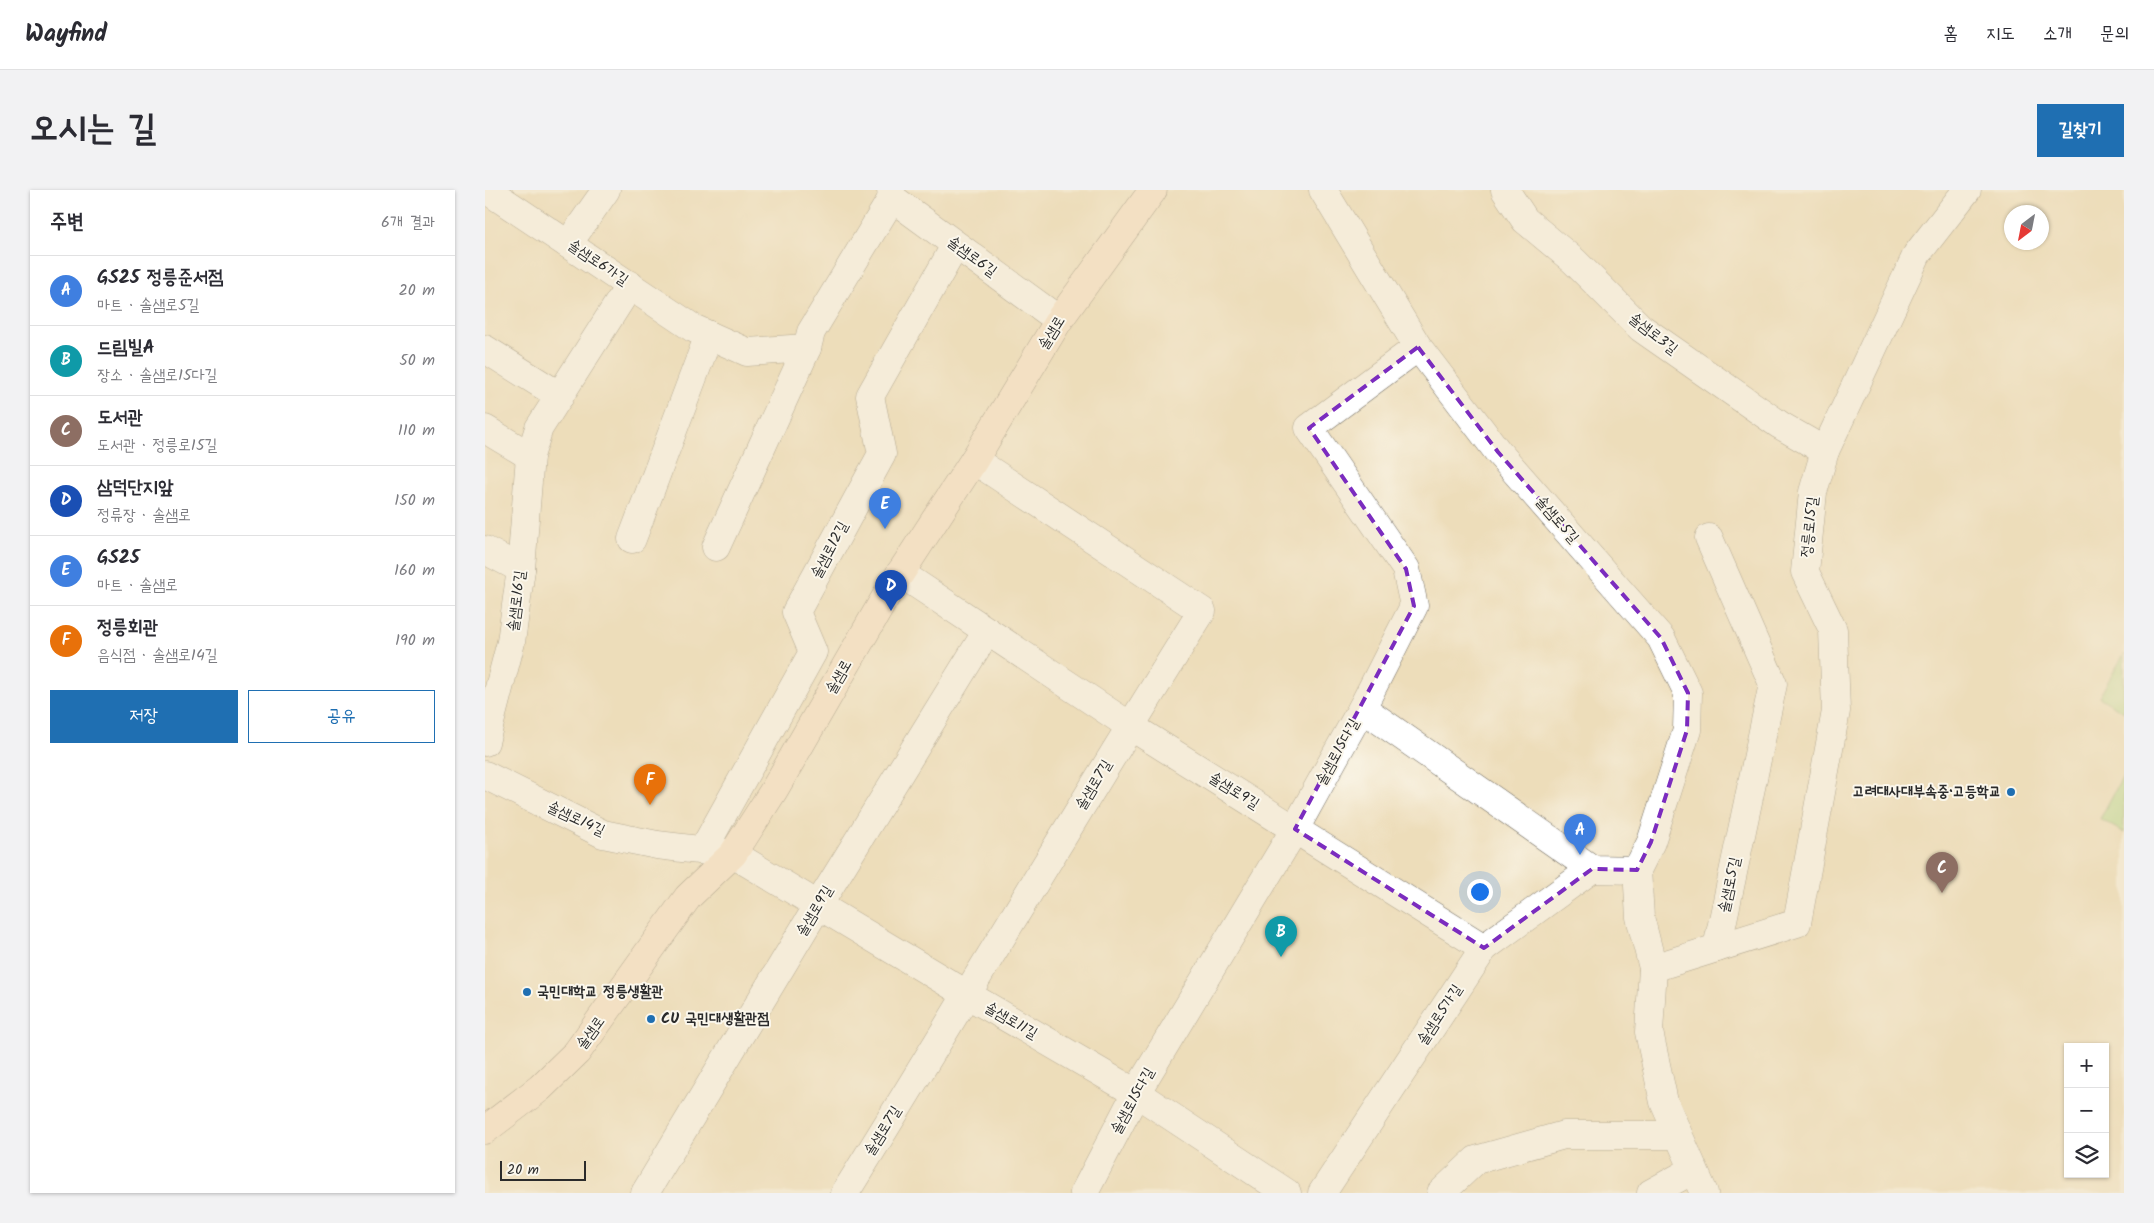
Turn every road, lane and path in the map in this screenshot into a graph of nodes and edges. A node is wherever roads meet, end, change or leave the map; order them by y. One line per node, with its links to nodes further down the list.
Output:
1 (487, 190): 8 (street, 솔샘로6가길)
2 (606, 190): 8 (street)
3 (1153, 190): 11 (main road, 솔샘로)
4 (1323, 190): 13 (street, 솔샘로5길)
5 (1505, 190): 18 (street, 솔샘로3길)
6 (1967, 190): 18 (street, 정릉로15길)
7 (891, 194): 9 (street, 솔샘로6길); 14 (street)
8 (568, 244): 10 (street, 솔샘로6가길)
9 (955, 246): 11 (street, 솔샘로6길); 33 (street, 솔샘로12길)
10 (630, 285): 12 (street, 솔샘로6가길); 16 (street, 솔샘로16길)
11 (1059, 320): 20 (main road, 솔샘로)
12 (709, 335): 14 (street, 솔샘로6가길); 22 (street)
13 (1418, 347): 28 (street, 솔샘로15다길); 36 (street, 솔샘로5길)
14 (807, 348): 23 (street)
15 (485, 349): 16 (street)
16 (559, 396): 19 (street, 솔샘로16길)
17 (485, 429): 19 (street)
18 (1825, 451): 39 (street, 정릉로15길)
19 (530, 456): 25 (street, 솔샘로16길)
20 (974, 460): 26 (main road, 솔샘로); 29 (street, 솔샘로7길)
21 (1709, 538): 39 (street, 솔샘로5길)
22 (632, 539)
23 (716, 547)
24 (485, 550): 25 (street)
25 (521, 569): 30 (street, 솔샘로16길)
26 (900, 573): 27 (street, 솔샘로9길); 34 (main road, 솔샘로)
27 (987, 631): 29 (street, 솔샘로9길); 37 (street, 솔샘로9길)
28 (1362, 708): 32 (street, 솔샘로15다길); 35 (street)
29 (1130, 726): 32 (street, 솔샘로9길); 41 (street, 솔샘로7길)
30 (485, 742)
31 (485, 775): 33 (street, 솔샘로14길)
32 (1295, 829): 38 (street, 솔샘로9길); 42 (street, 솔샘로15다길)
33 (703, 850): 34 (street, 솔샘로14길)
34 (733, 854): 37 (street, 솔샘로11길); 43 (main road, 솔샘로)
35 (1592, 869): 36 (street); 38 (street, 솔샘로5가길)
36 (1637, 870): 40 (street)
37 (819, 904): 41 (street, 솔샘로11길); 46 (street, 솔샘로9길)
38 (1484, 948): 50 (street, 솔샘로5가길)
39 (1717, 948): 40 (street)
40 (1653, 968): 44 (street)
41 (968, 995): 42 (street, 솔샘로11길); 47 (street, 솔샘로7길)
42 (1136, 1093): 48 (street, 솔샘로15다길); 49 (street, 솔샘로11길)
43 (485, 1130)
44 (1678, 1135): 45 (street); 51 (street)
45 (1699, 1181): 52 (street)
46 (645, 1193)
47 (845, 1193)
48 (1085, 1193)
49 (1287, 1193)
50 (1322, 1193)
51 (1441, 1193)
52 (1651, 1193)

